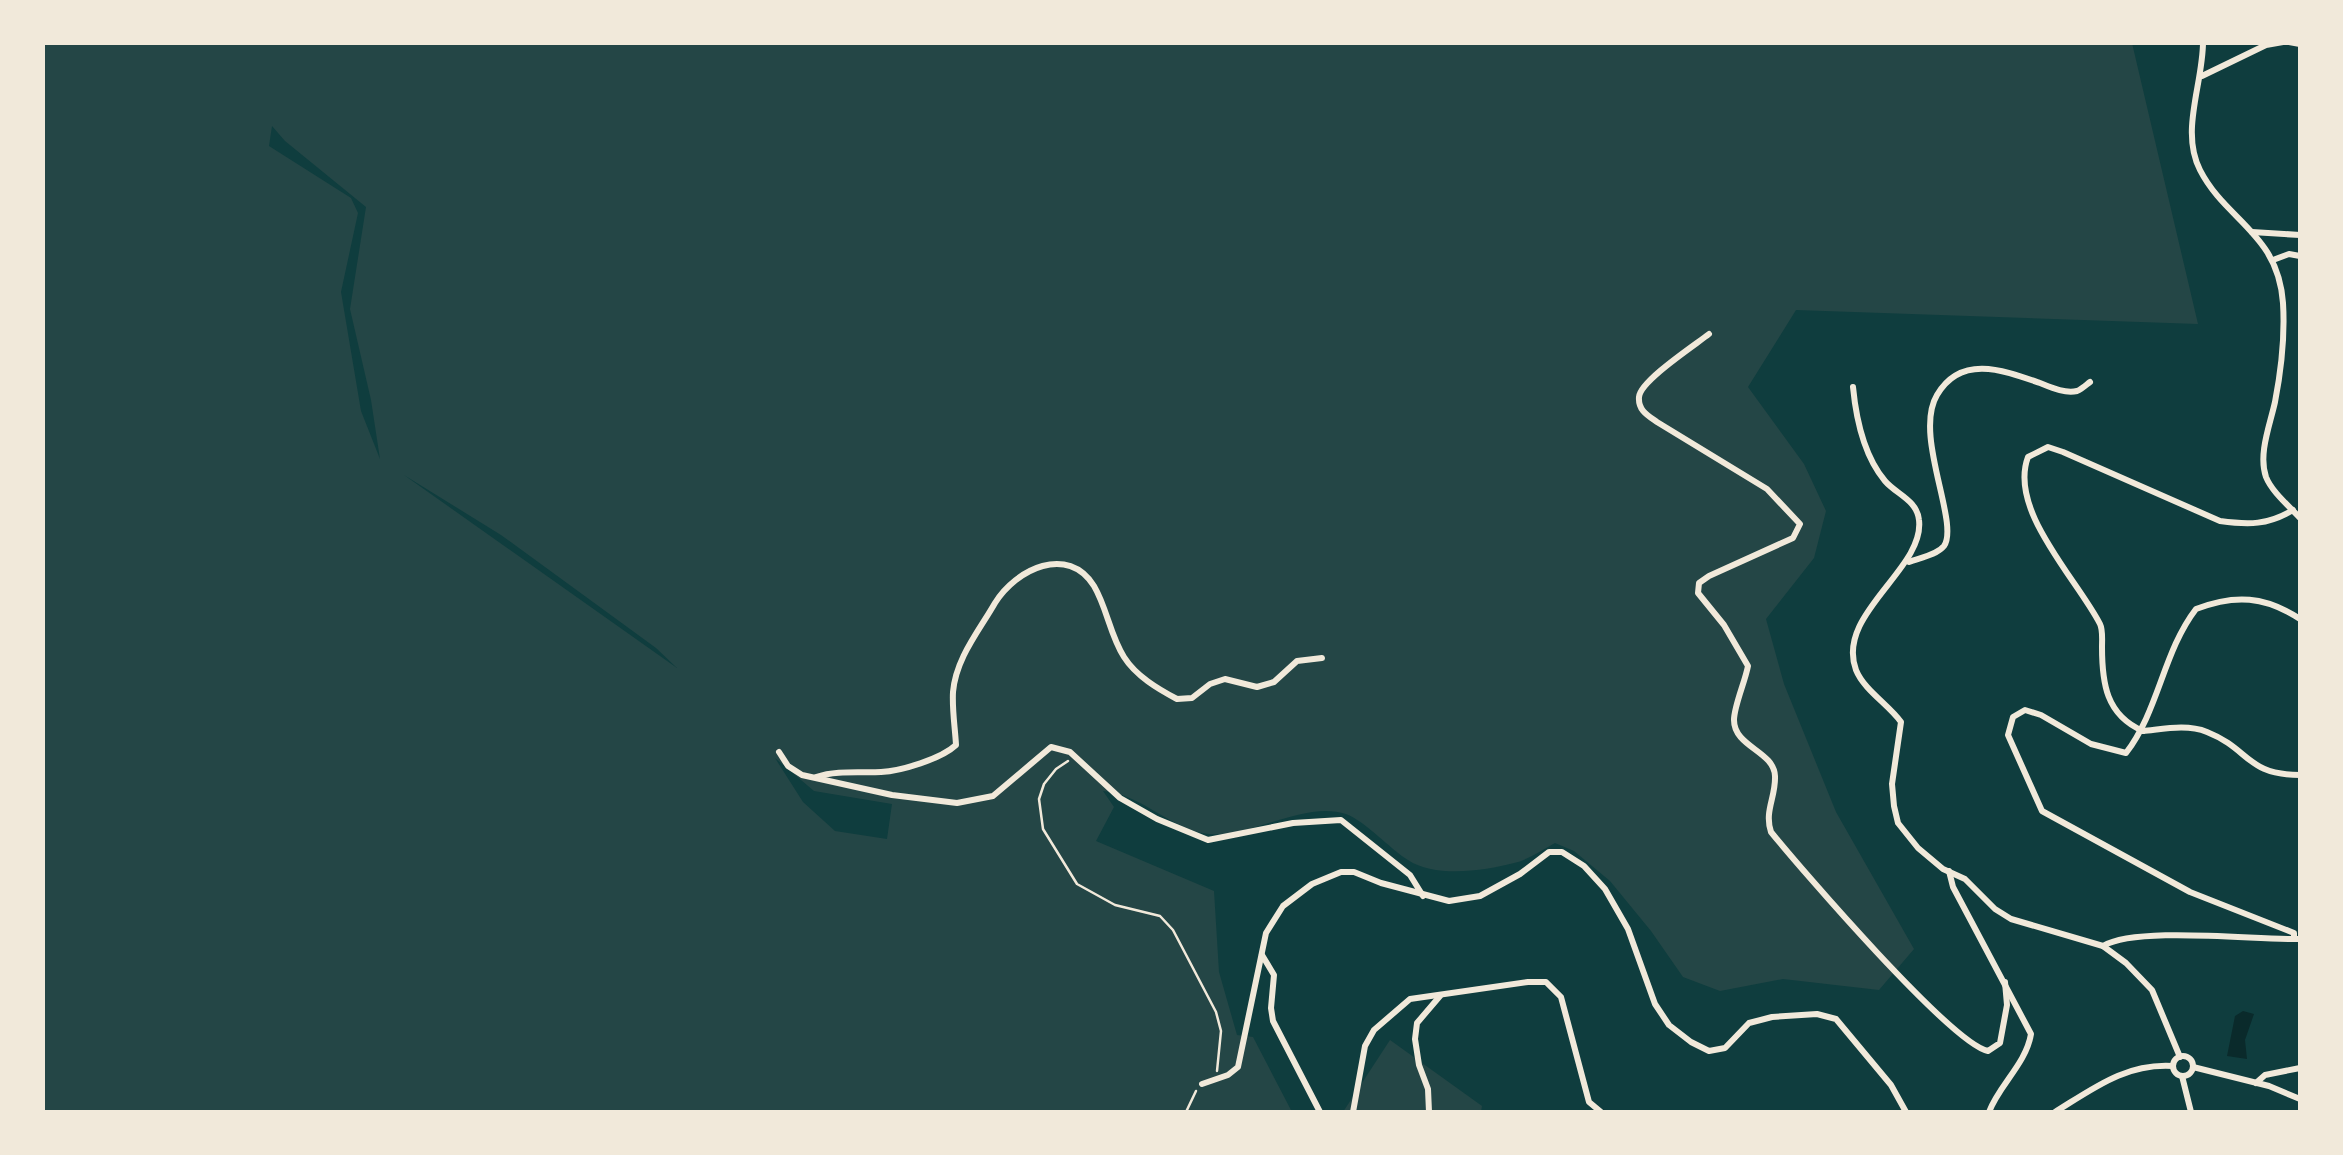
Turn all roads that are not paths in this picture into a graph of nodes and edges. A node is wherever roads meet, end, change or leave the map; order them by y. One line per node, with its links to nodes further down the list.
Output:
1 (2203, 42): 4 (street)
2 (2286, 42): 3 (street); 4 (street)
3 (2300, 44)
4 (2201, 76): 5 (street)
5 (2252, 232): 6 (street); 8 (street)
6 (2300, 235)
7 (2300, 256): 8 (street)
8 (2272, 260): 12 (street)
9 (1710, 334): 26 (street)
10 (2090, 382): 14 (street)
11 (1853, 387): 14 (street)
12 (2293, 510): 13 (street); 17 (street)
13 (2300, 518)
14 (1908, 562): 21 (street)
15 (2300, 620): 17 (street)
16 (1322, 658): 20 (street)
17 (2143, 731): 19 (street); 23 (street)
18 (780, 752): 20 (street)
19 (2300, 774)
20 (815, 778): 22 (street)
21 (1949, 872): 24 (street); 26 (street)
22 (1424, 896): 25 (street); 40 (street)
23 (2297, 939): 24 (street)
24 (2103, 946): 28 (street)
25 (1262, 955): 34 (street); 36 (street)
26 (2004, 982): 41 (street)
27 (1441, 994): 37 (street); 38 (street); 39 (street)
28 (2180, 1057): 29 (street); 30 (street)
29 (2174, 1066): 32 (street); 42 (street)
30 (2193, 1067): 32 (street); 33 (street)
31 (2300, 1068): 33 (street)
32 (2182, 1076): 43 (street)
33 (2256, 1082): 35 (street)
34 (1202, 1084)
35 (2300, 1099)
36 (1320, 1112)
37 (1353, 1112)
38 (1429, 1112)
39 (1601, 1112)
40 (1906, 1112)
41 (1989, 1112)
42 (2055, 1112)
43 (2191, 1112)

